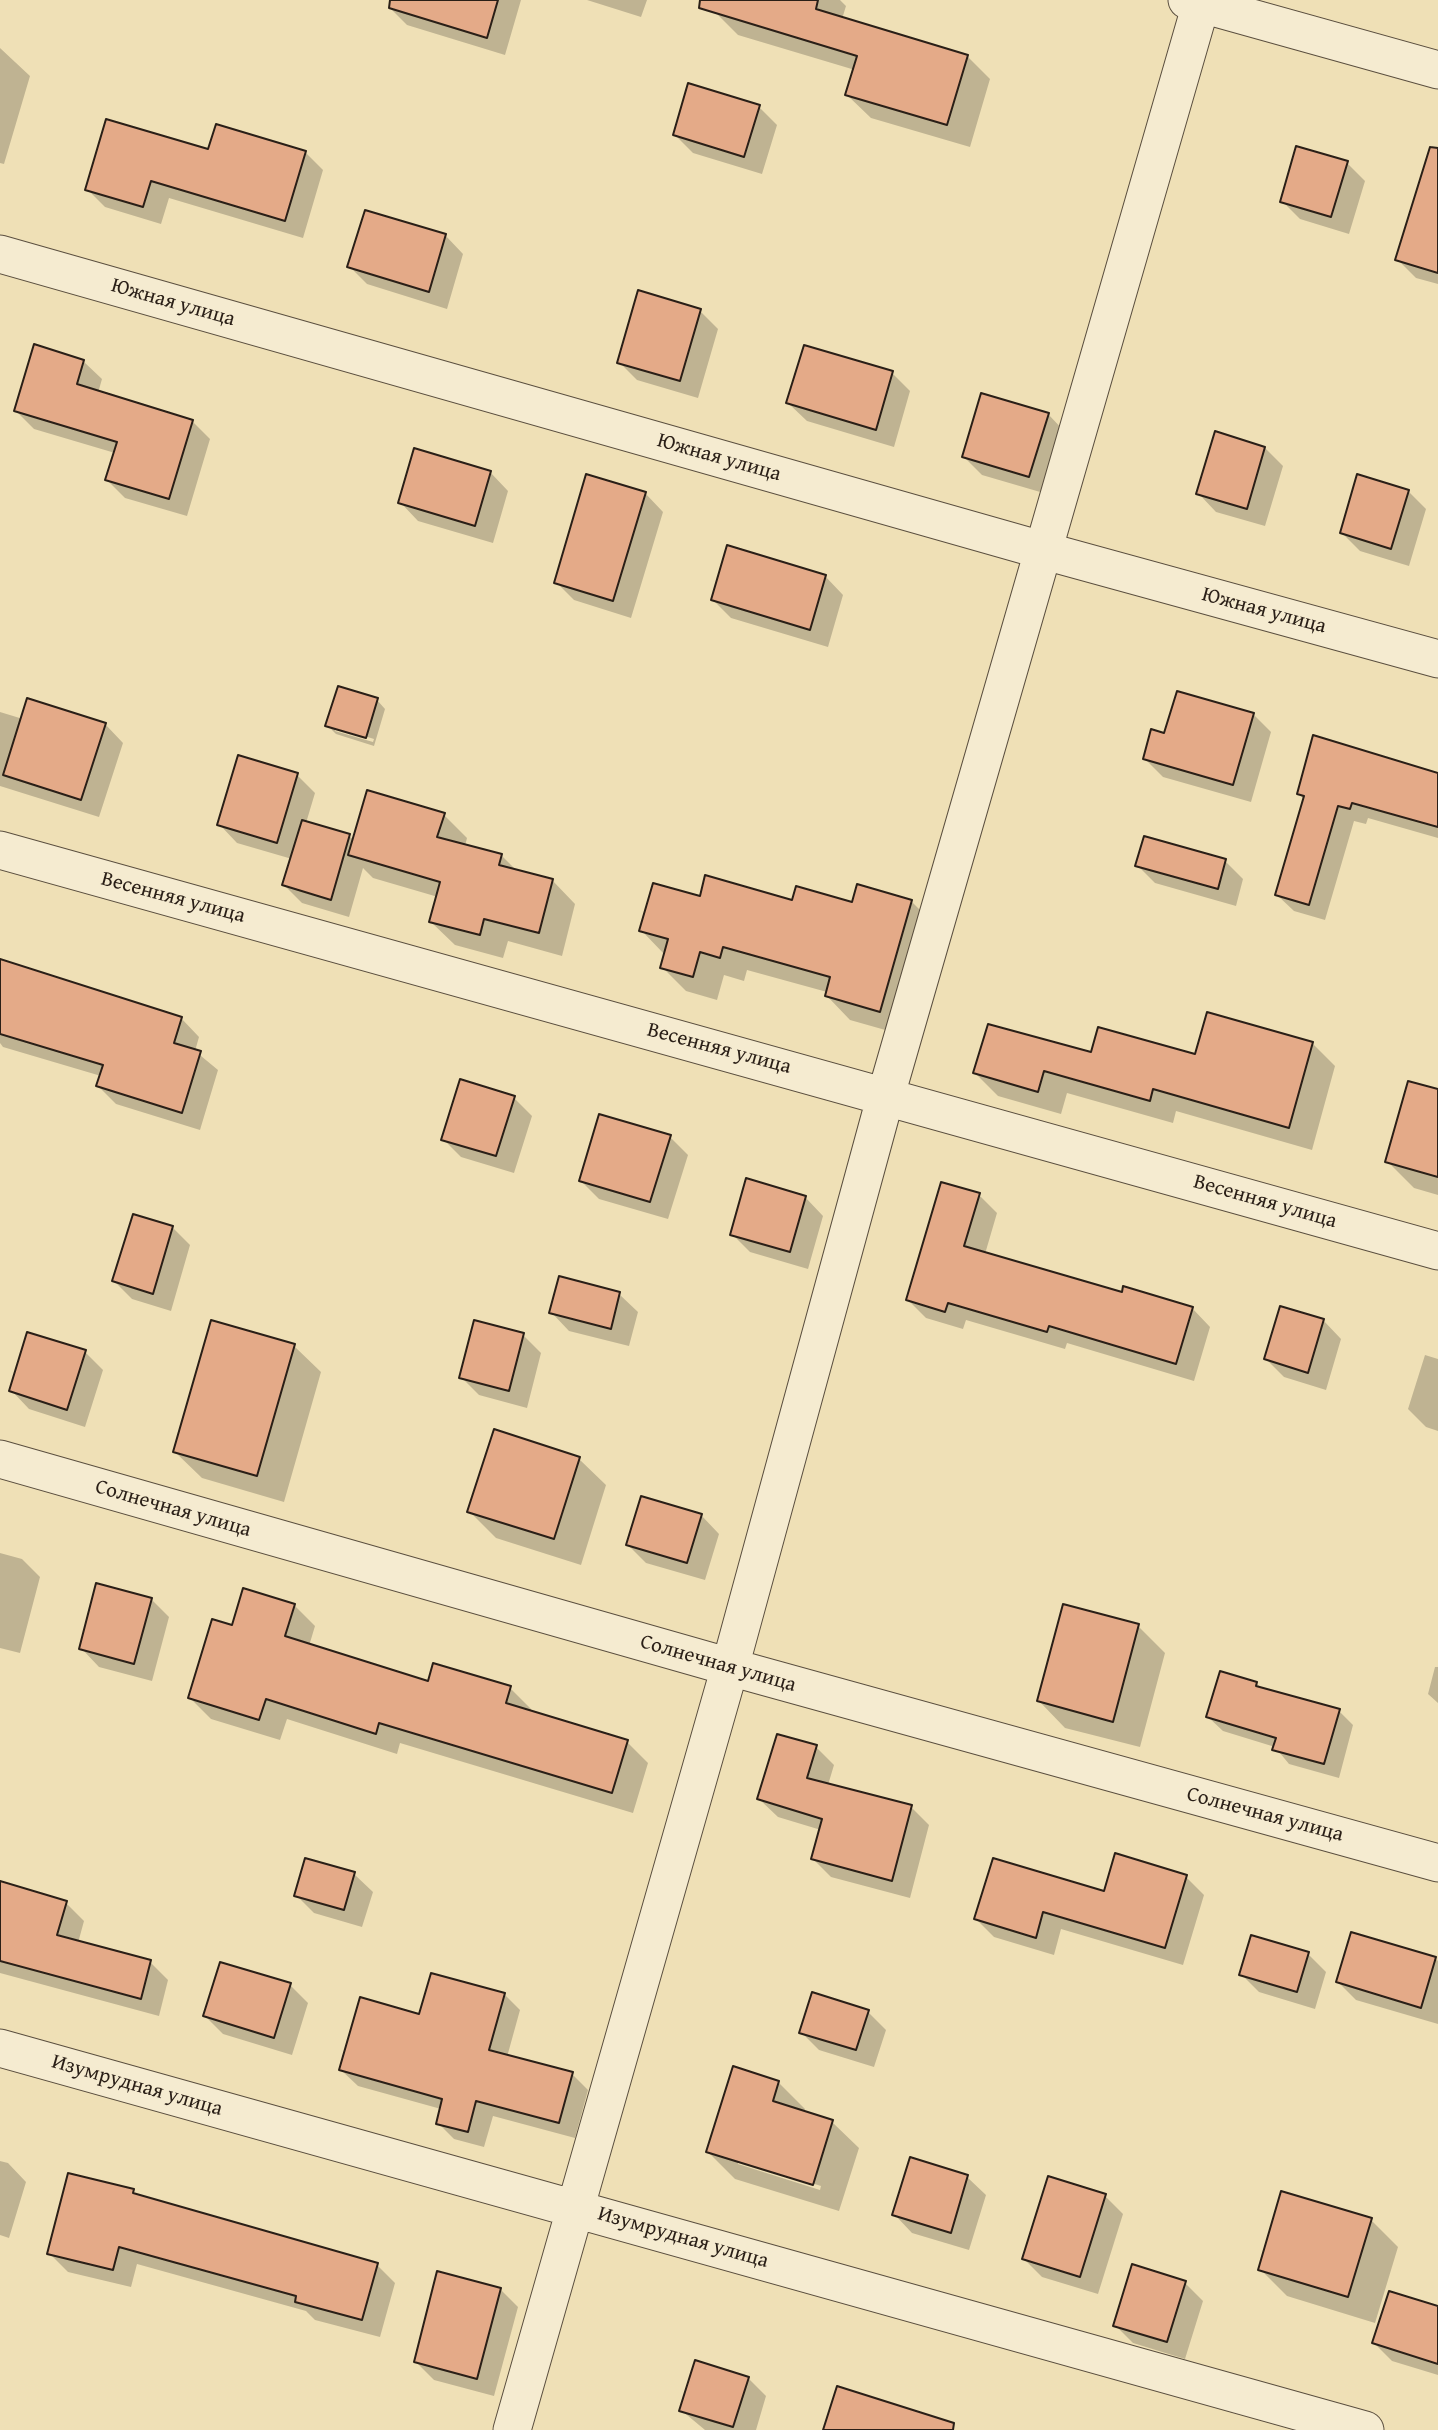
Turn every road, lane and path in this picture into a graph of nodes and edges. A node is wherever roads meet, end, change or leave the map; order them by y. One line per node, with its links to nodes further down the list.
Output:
1 (1194, 2): 2 (street); 4 (street)
2 (1438, 70)
3 (0, 254): 4 (street, Южная улица)
4 (1045, 551): 5 (street, Южная улица); 7 (street)
5 (1438, 659)
6 (0, 850): 7 (street, Весенняя улица)
7 (886, 1095): 8 (street, Весенняя улица); 10 (street)
8 (1438, 1251)
9 (0, 1459): 10 (street, Солнечная улица)
10 (730, 1667): 11 (street, Солнечная улица); 13 (street)
11 (1438, 1863)
12 (0, 2048): 13 (street, Изумрудная улица)
13 (575, 2208): 14 (street); 15 (street, Изумрудная улица)
14 (512, 2430)
15 (1365, 2430)

